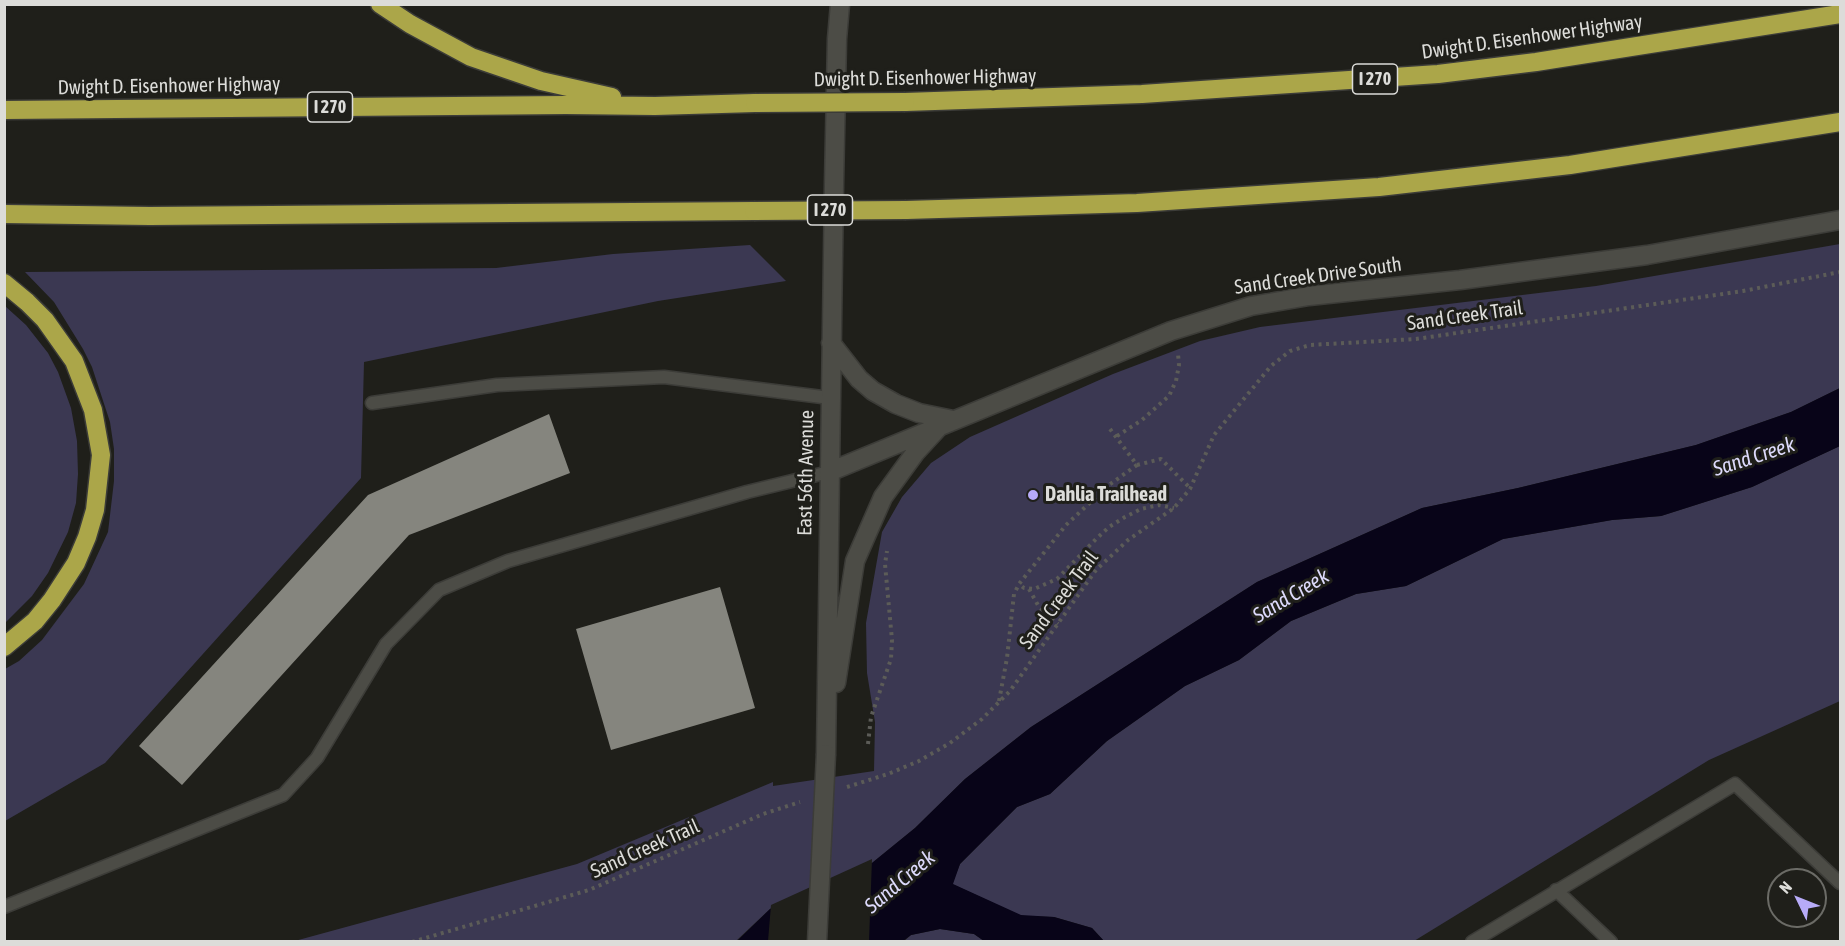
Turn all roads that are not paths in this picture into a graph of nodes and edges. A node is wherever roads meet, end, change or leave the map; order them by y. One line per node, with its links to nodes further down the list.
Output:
1 (380, 4): 4 (highway)
2 (840, 4): 10 (main road, East 56th Avenue)
3 (1840, 14): 4 (highway, Dwight D. Eisenhower Highway / I 270, bridge)
4 (655, 106): 5 (highway, Dwight D. Eisenhower Highway / I 270)
5 (4, 110)
6 (1840, 122): 7 (highway, I 270, bridge)
7 (4, 214)
8 (1840, 220): 13 (main road, Sand Creek Drive South)
9 (4, 283): 15 (highway)
10 (831, 344): 11 (main road, East 56th Avenue); 13 (main road)
11 (830, 398): 12 (lane); 14 (main road, East 56th Avenue)
12 (372, 403)
13 (947, 422): 14 (main road, Sand Creek Drive South); 16 (main road)
14 (829, 472): 16 (main road, East 56th Avenue); 19 (lane)
15 (4, 647)
16 (826, 754): 20 (main road, East 56th Avenue, bridge)
17 (1840, 883): 18 (lane)
18 (1556, 890): 21 (lane); 22 (lane)
19 (4, 907)
20 (817, 942)
21 (1472, 942)
22 (1611, 942)

